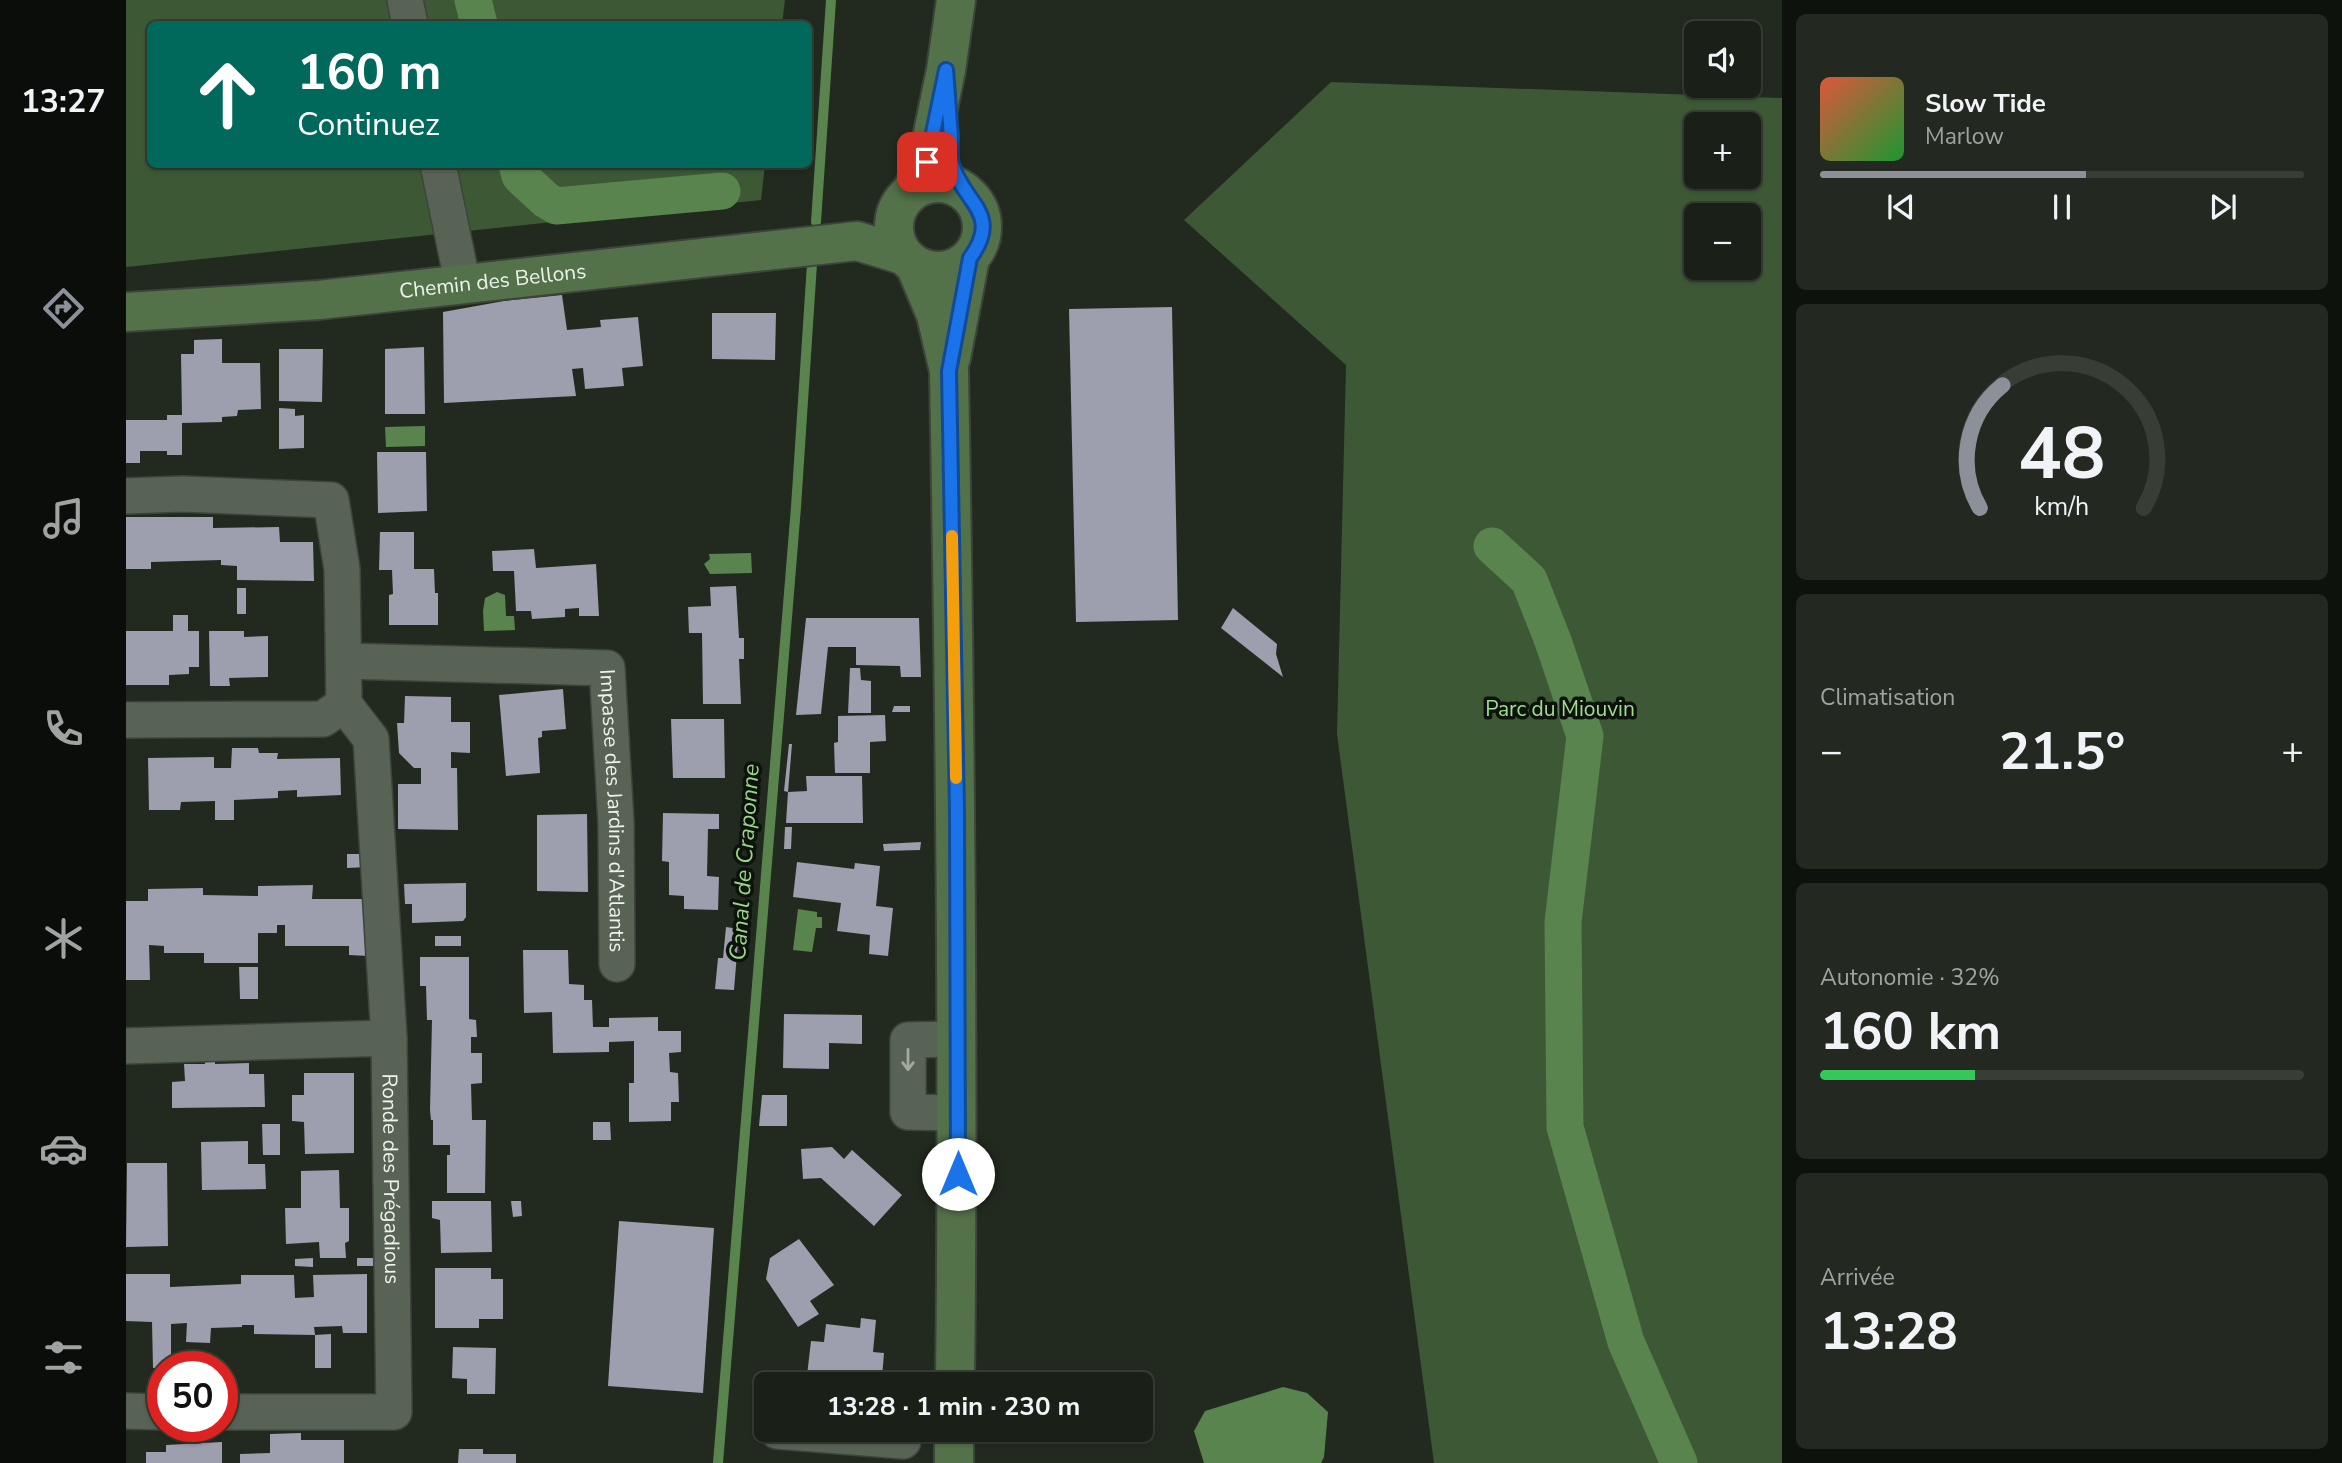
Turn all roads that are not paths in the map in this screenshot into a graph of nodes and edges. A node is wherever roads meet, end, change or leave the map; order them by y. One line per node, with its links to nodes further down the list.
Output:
1 (405, 0): 3 (street)
2 (956, 0): 4 (main road)
3 (409, 21)
4 (946, 70): 6 (main road); 7 (main road)
5 (440, 168): 11 (street)
6 (966, 192): 7 (main road); 9 (main road)
7 (903, 202): 8 (main road, Chemin des Bellons); 10 (main road)
8 (857, 241): 10 (main road, Chemin des Bellons); 11 (main road, Chemin des Bellons)
9 (970, 258): 10 (main road); 13 (main road)
10 (909, 260): 13 (main road)
11 (463, 285): 12 (main road, Chemin des Bellons)
12 (126, 312)
13 (949, 371): 21 (main road)
14 (126, 496): 15 (street)
15 (344, 661): 16 (street); 18 (street, Impasse des Jardins d'Atlantis)
16 (344, 704): 17 (street); 19 (street)
17 (126, 720)
18 (617, 964)
19 (388, 1038): 20 (street); 24 (street, Ronde des Prégadious)
20 (126, 1046)
21 (955, 1372)
22 (126, 1411): 23 (street)
23 (147, 1412)
24 (238, 1412)
25 (885, 1442): 27 (street)
26 (954, 1442): 28 (main road)
27 (915, 1445)
28 (954, 1463)

